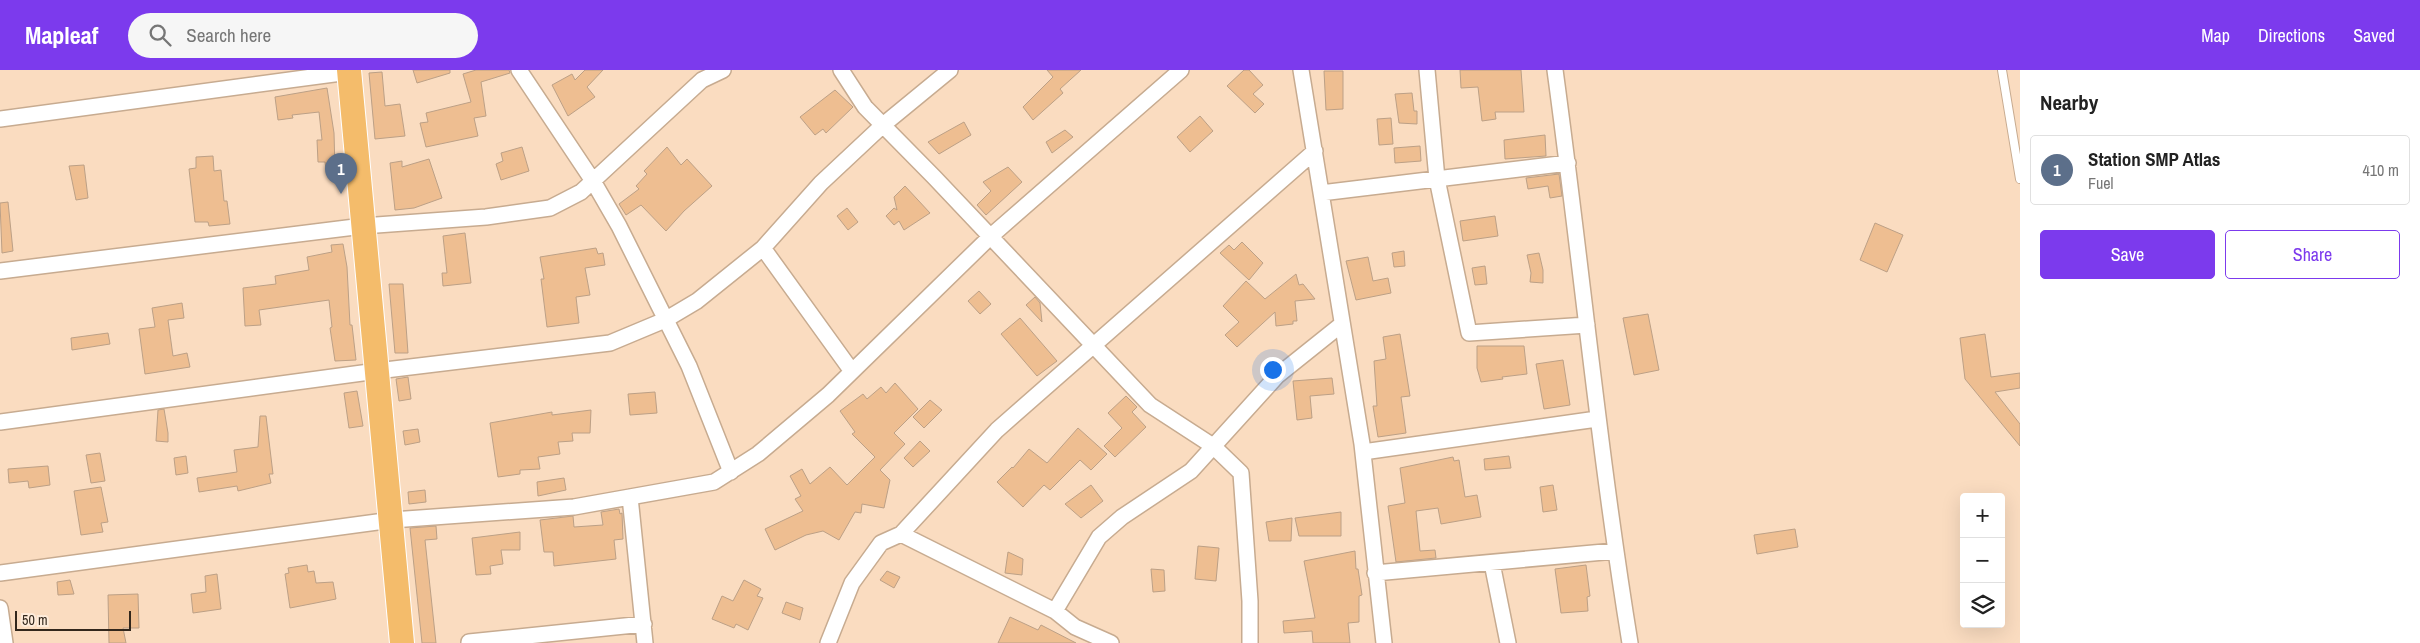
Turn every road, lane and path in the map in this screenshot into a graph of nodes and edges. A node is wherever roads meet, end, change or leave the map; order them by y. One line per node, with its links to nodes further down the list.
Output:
1 (519, 70): 17 (street)
2 (723, 70): 17 (street)
3 (842, 70): 12 (street)
4 (950, 70): 12 (street)
5 (1181, 70): 20 (street)
6 (1301, 70): 13 (street)
7 (1427, 70): 15 (street)
8 (1555, 70): 14 (street)
9 (2002, 70): 16 (lane)
10 (349, 71): 11 (street); 19 (main road)
11 (0, 119)
12 (883, 125): 20 (street); 21 (street)
13 (1315, 151): 18 (street); 26 (street)
14 (1568, 164): 15 (street); 25 (street)
15 (1437, 179): 18 (street); 25 (street)
16 (2020, 179)
17 (594, 181): 19 (street); 23 (street)
18 (1321, 193): 24 (street)
19 (363, 226): 22 (street); 28 (main road)
20 (991, 236): 26 (street); 27 (street)
21 (763, 248): 23 (street); 27 (street)
22 (0, 271)
23 (665, 320): 28 (street); 33 (street)
24 (1342, 324): 31 (street); 32 (street)
25 (1587, 325): 29 (street)
26 (1093, 346): 31 (street); 36 (street)
27 (851, 370): 33 (street)
28 (377, 371): 30 (street); 35 (main road)
29 (1597, 418): 32 (street); 37 (street)
30 (0, 422)
31 (1213, 446): 42 (street); 50 (street)
32 (1363, 452): 40 (street)
33 (731, 472): 34 (street)
34 (630, 498): 35 (street); 43 (street)
35 (392, 520): 39 (street); 46 (main road)
36 (901, 534): 42 (street); 48 (street)
37 (1615, 551): 38 (street); 53 (street)
38 (1492, 563): 40 (street); 52 (street)
39 (0, 572)
40 (1375, 573): 51 (street)
41 (0, 608): 45 (street)
42 (1055, 610): 49 (street)
43 (644, 624): 44 (street); 47 (street)
44 (469, 642)
45 (5, 643)
46 (402, 643)
47 (645, 643)
48 (828, 643)
49 (1111, 643)
50 (1250, 643)
51 (1384, 643)
52 (1508, 643)
53 (1630, 643)

